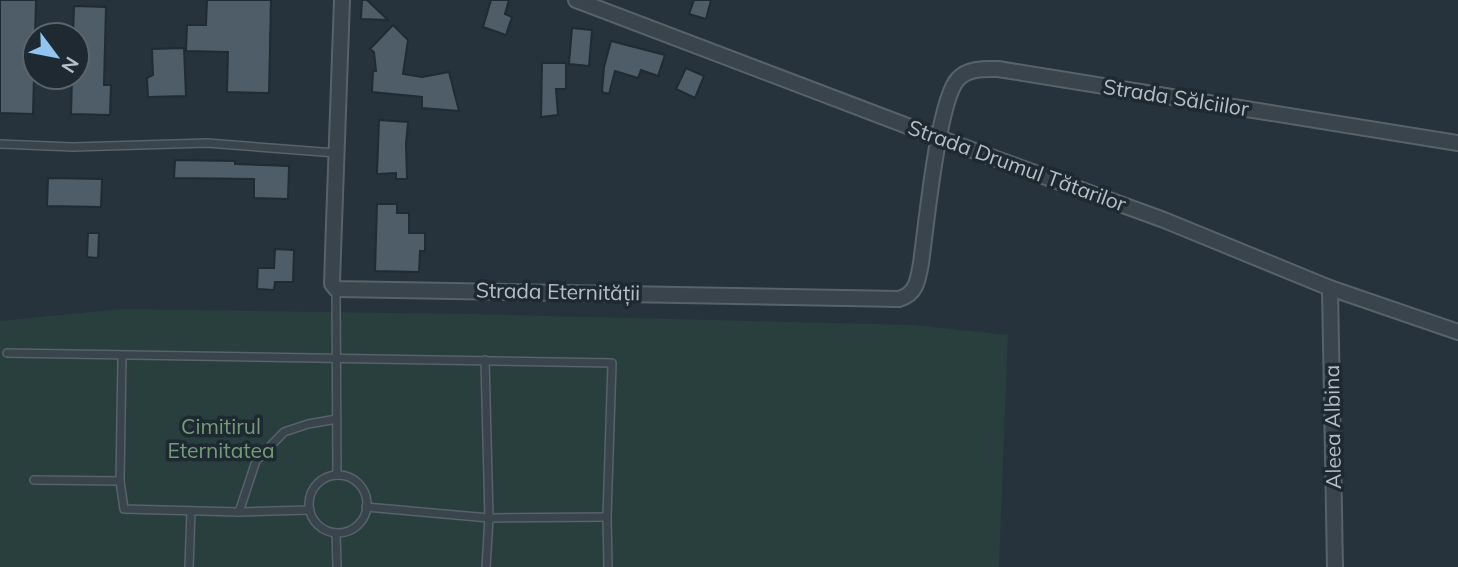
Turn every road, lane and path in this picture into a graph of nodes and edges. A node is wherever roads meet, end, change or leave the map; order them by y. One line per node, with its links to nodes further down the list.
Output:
1 (342, 0): 6 (street)
2 (576, 0): 3 (street, Strada Drumul Tătarilor)
3 (939, 138): 4 (street, Strada Sălciilor); 7 (street, Strada Drumul Tătarilor); 8 (street, Strada Eternității)
4 (1458, 143)
5 (0, 144): 6 (lane)
6 (336, 153): 8 (street)
7 (1330, 288): 9 (street, Strada Drumul Tătarilor); 29 (street, Aleea Albina)
8 (337, 289): 12 (lane)
9 (1458, 331)
10 (7, 353): 11 (lane)
11 (122, 356): 12 (lane); 17 (lane)
12 (337, 360): 13 (lane); 14 (lane)
13 (485, 360): 22 (lane); 23 (lane)
14 (337, 419): 15 (lane); 21 (lane)
15 (337, 475): 18 (lane); 19 (lane)
16 (34, 480): 17 (lane)
17 (120, 481): 20 (lane)
18 (366, 507): 23 (lane); 24 (lane)
19 (310, 510): 21 (lane); 24 (lane)
20 (191, 512): 21 (lane); 25 (lane)
21 (239, 512)
22 (607, 517): 23 (lane); 28 (lane)
23 (489, 518): 27 (lane)
24 (336, 533): 26 (lane)
25 (189, 567)
26 (337, 567)
27 (486, 567)
28 (608, 567)
29 (1335, 567)

